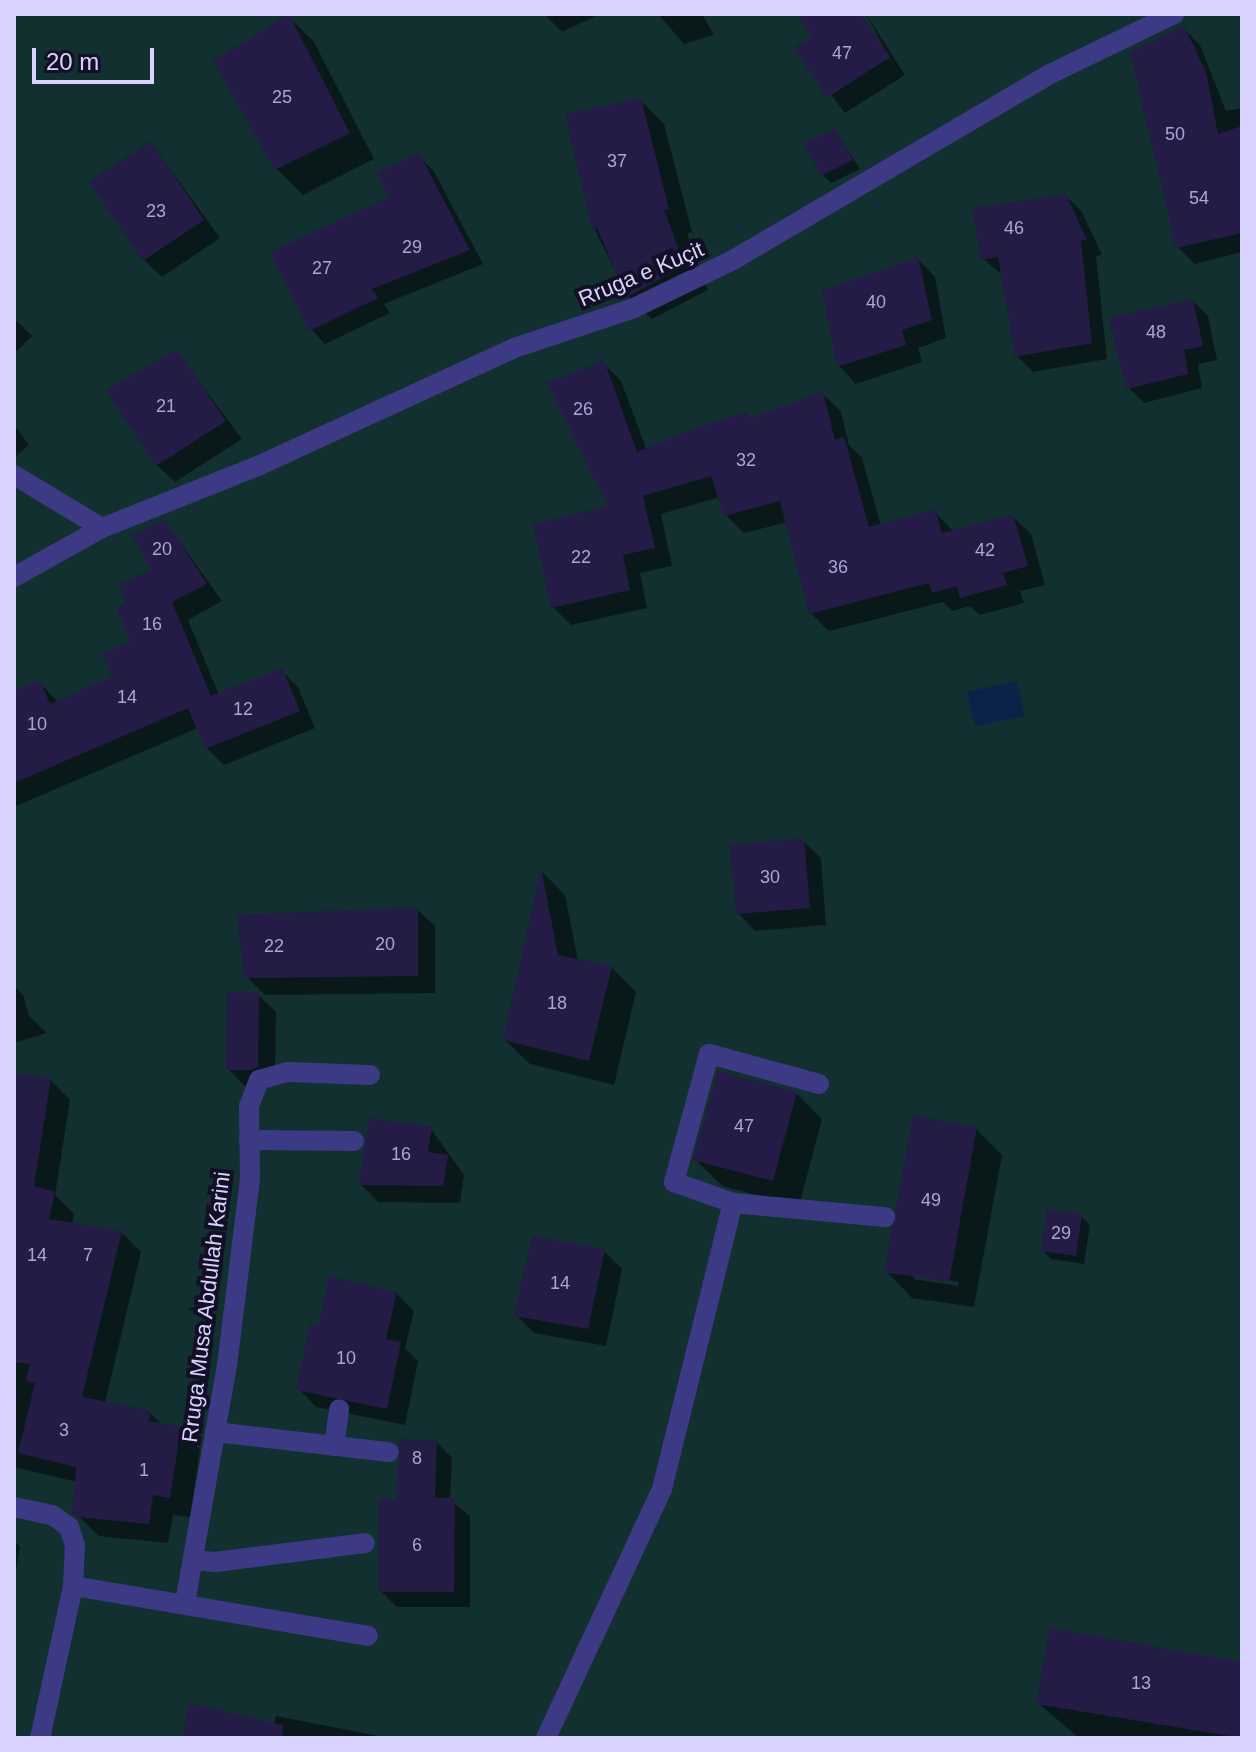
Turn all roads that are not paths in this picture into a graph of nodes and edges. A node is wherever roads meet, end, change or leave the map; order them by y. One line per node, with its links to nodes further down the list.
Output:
1 (1174, 14): 3 (street, Rruga e Kuçit)
2 (14, 475): 3 (street)
3 (102, 528): 4 (street, Rruga e Kuçit)
4 (14, 577)
5 (370, 1075): 7 (street, Rruga Musa Abdullah Karini)
6 (819, 1084): 9 (street)
7 (249, 1140): 8 (street); 12 (street, Rruga Musa Abdullah Karini)
8 (354, 1141)
9 (733, 1203): 10 (street); 22 (street)
10 (885, 1217)
11 (339, 1409): 13 (street)
12 (215, 1432): 13 (street); 17 (street, Rruga Musa Abdullah Karini)
13 (334, 1446): 14 (street)
14 (389, 1452)
15 (14, 1507): 18 (street)
16 (365, 1543): 17 (street)
17 (193, 1560): 19 (street, Rruga Musa Abdullah Karini)
18 (73, 1586): 19 (street); 21 (street)
19 (185, 1603): 20 (street)
20 (368, 1636)
21 (40, 1738)
22 (546, 1738)

